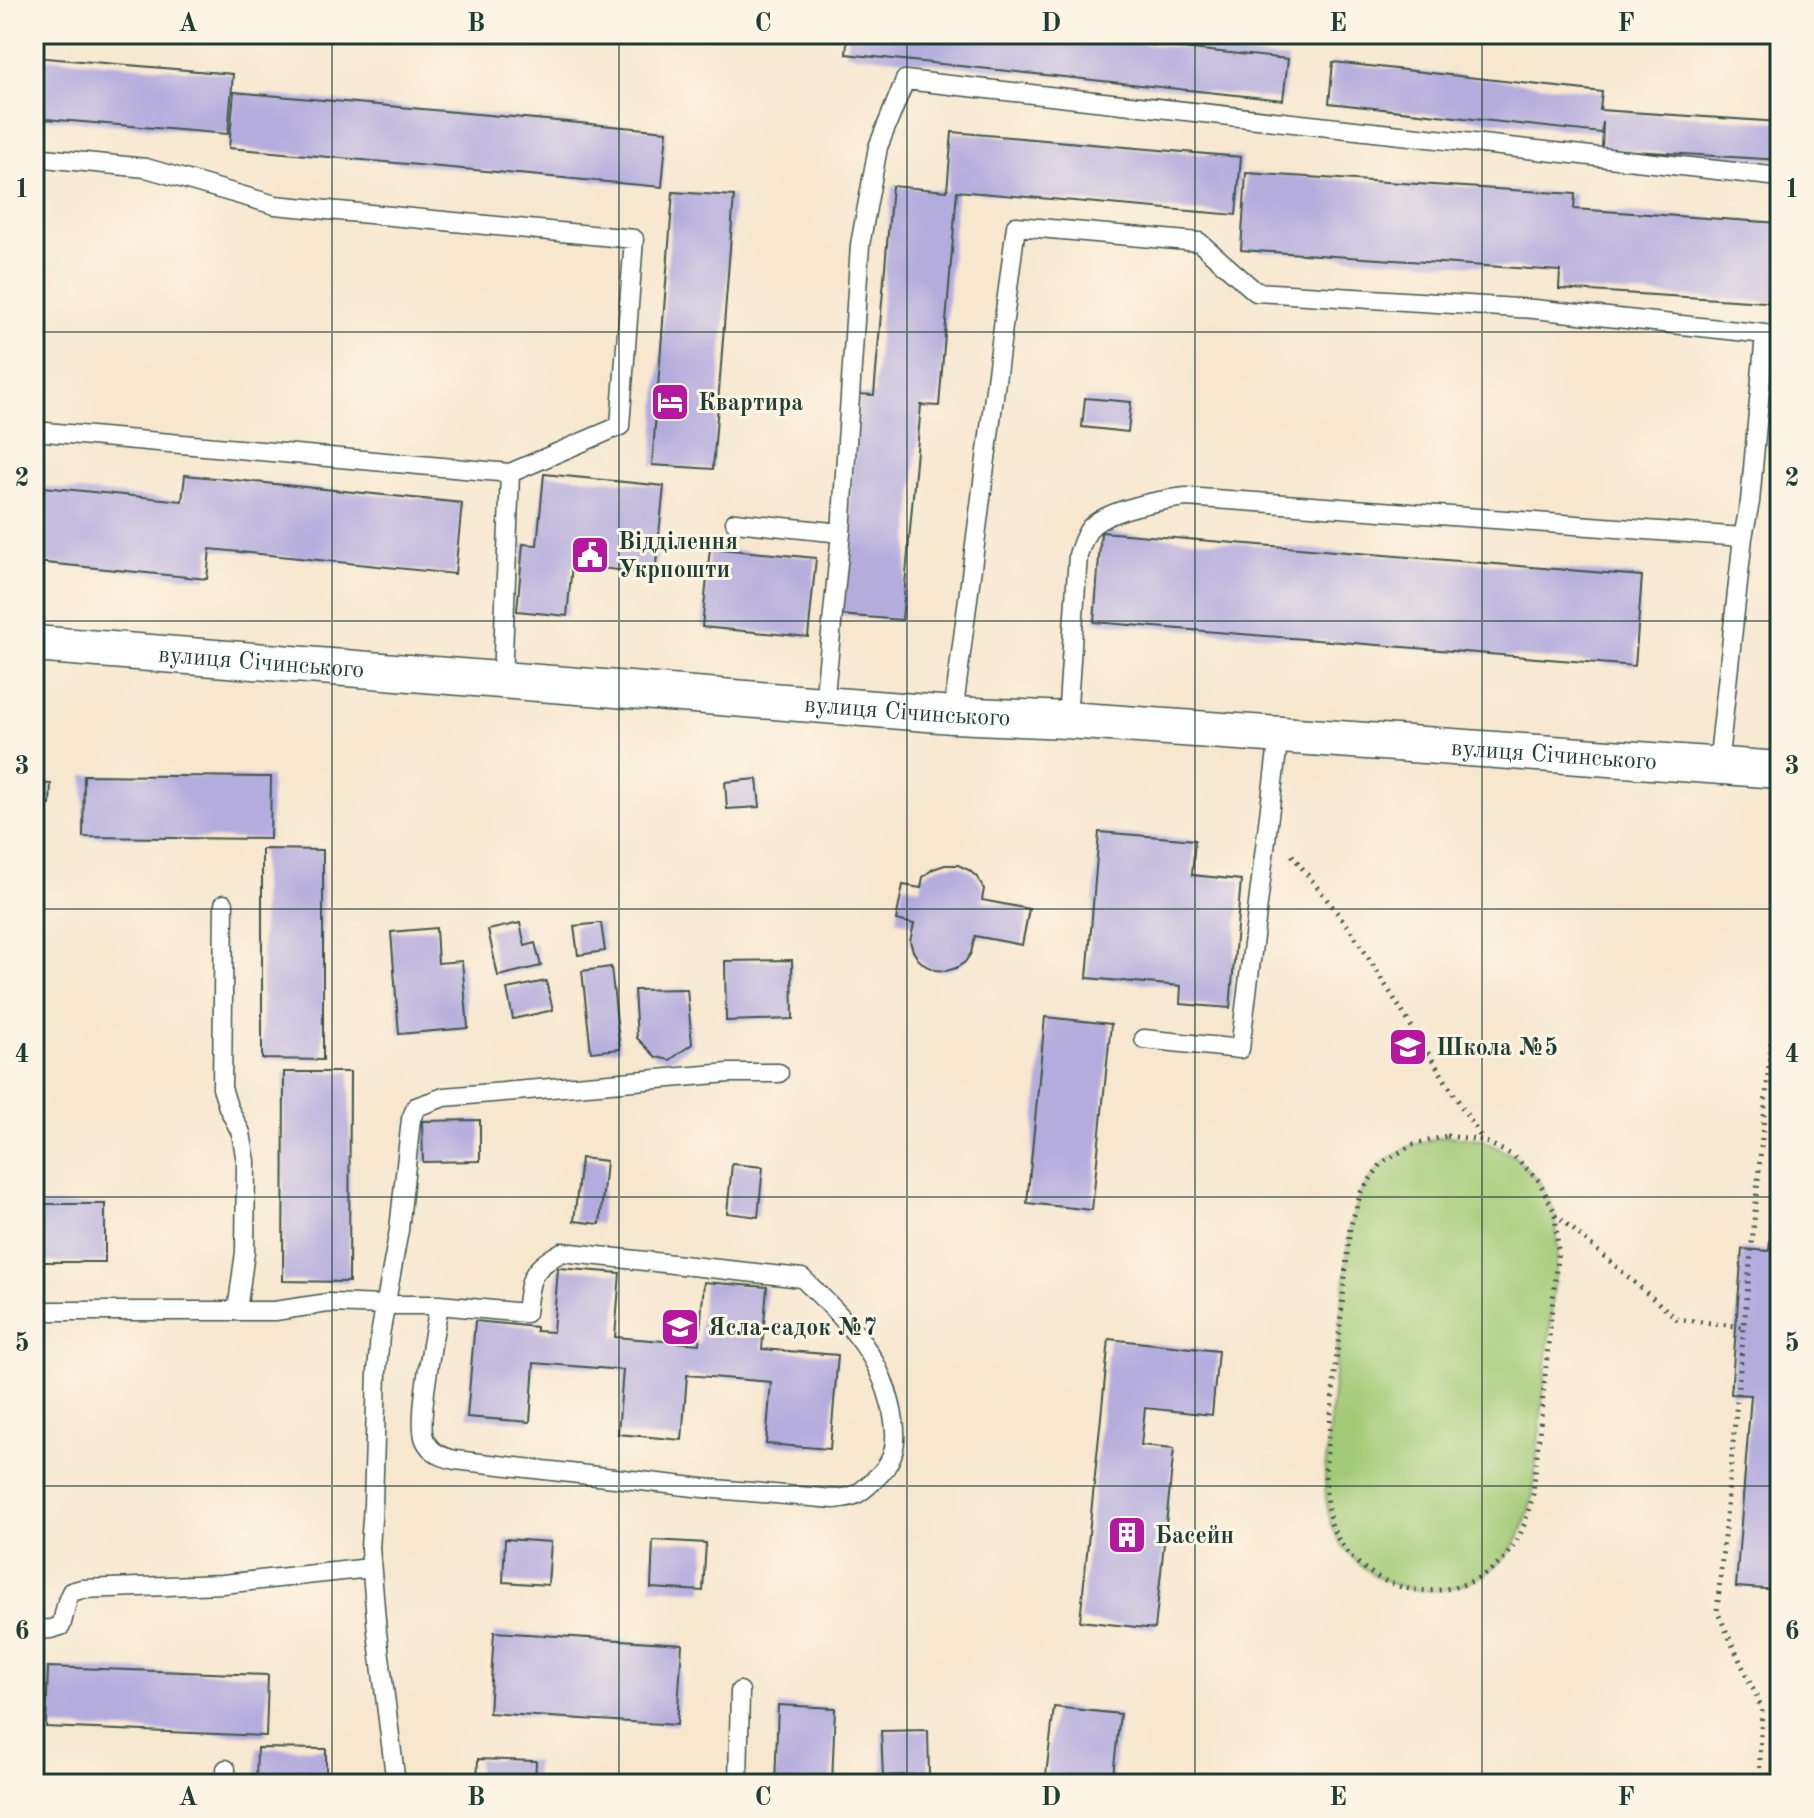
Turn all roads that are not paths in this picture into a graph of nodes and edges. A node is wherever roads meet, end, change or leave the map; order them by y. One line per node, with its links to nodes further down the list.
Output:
1 (34, 157): 4 (lane)
2 (1780, 177): 6 (lane)
3 (34, 431): 4 (lane)
4 (510, 473): 9 (lane)
5 (735, 522): 6 (lane)
6 (841, 533): 10 (lane)
7 (1743, 537): 11 (lane); 12 (lane); 14 (lane)
8 (34, 644): 9 (street, вулиця Січинського)
9 (502, 681): 10 (street, вулиця Січинського)
10 (824, 704): 11 (street, вулиця Січинського)
11 (953, 715): 12 (street, вулиця Січинського)
12 (1067, 720): 13 (street, вулиця Січинського)
13 (1279, 735): 14 (street, вулиця Січинського); 17 (lane)
14 (1718, 766): 15 (street, вулиця Січинського)
15 (1780, 770)
16 (224, 904): 22 (lane)
17 (1144, 1039)
18 (779, 1073): 19 (lane)
19 (385, 1305): 20 (lane); 22 (lane); 23 (lane)
20 (439, 1305): 20 (lane)
21 (34, 1311): 22 (lane)
22 (237, 1311)
23 (370, 1568): 24 (lane); 26 (lane)
24 (34, 1630)
25 (740, 1691): 27 (lane)
26 (396, 1784)
27 (738, 1784)

